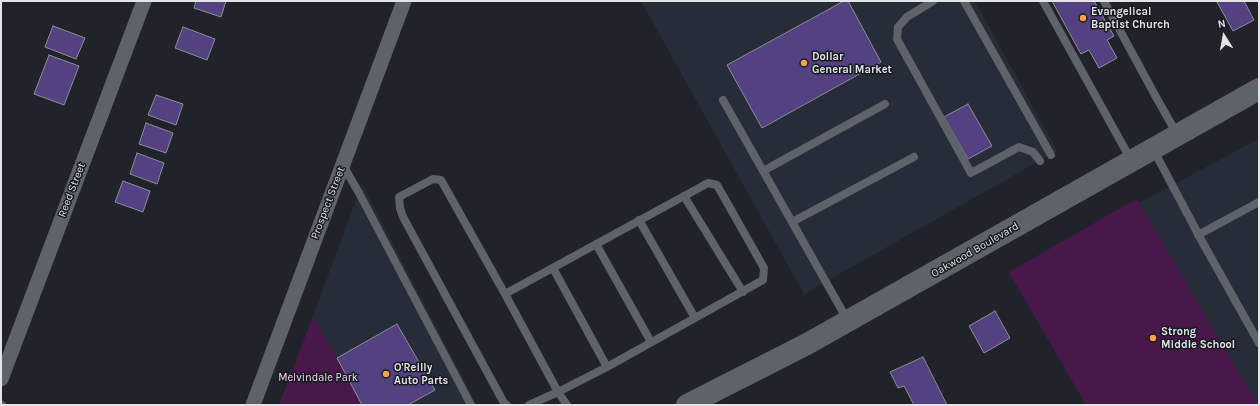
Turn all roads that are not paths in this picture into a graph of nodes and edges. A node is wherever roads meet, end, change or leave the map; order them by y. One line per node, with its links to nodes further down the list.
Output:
1 (144, 1): 32 (street, Reed Street)
2 (404, 1): 16 (street, Prospect Street)
3 (933, 1): 15 (lane)
4 (964, 1): 12 (lane)
5 (1042, 1): 14 (lane)
6 (1104, 1): 10 (lane)
7 (1259, 89): 10 (main road, Oakwood Boulevard)
8 (723, 100): 17 (lane)
9 (885, 104): 17 (lane)
10 (1178, 134): 11 (main road, Oakwood Boulevard)
11 (1153, 149): 14 (main road, Oakwood Boulevard); 22 (lane)
12 (1051, 155)
13 (914, 157): 21 (lane)
14 (1132, 160): 28 (main road, Oakwood Boulevard)
15 (1040, 161)
16 (343, 165): 35 (street, Prospect Street); 36 (lane)
17 (763, 171): 21 (lane)
18 (684, 196): 20 (lane); 25 (lane); 25 (lane)
19 (1259, 202): 22 (lane)
20 (640, 220): 23 (lane); 27 (lane)
21 (792, 222): 28 (lane)
22 (1198, 235): 30 (lane)
23 (596, 244): 24 (lane); 29 (lane)
24 (553, 268): 26 (lane); 31 (lane)
25 (743, 292): 27 (lane)
26 (505, 294): 33 (lane); 34 (lane)
27 (695, 318): 29 (lane)
28 (848, 321): 39 (main road, Oakwood Boulevard)
29 (651, 342): 31 (lane)
30 (1259, 343)
31 (607, 367): 33 (lane)
32 (1, 379)
33 (558, 392): 37 (lane); 38 (lane)
34 (505, 404)
35 (253, 405)
36 (471, 405)
37 (529, 405)
38 (567, 405)
39 (687, 405)

